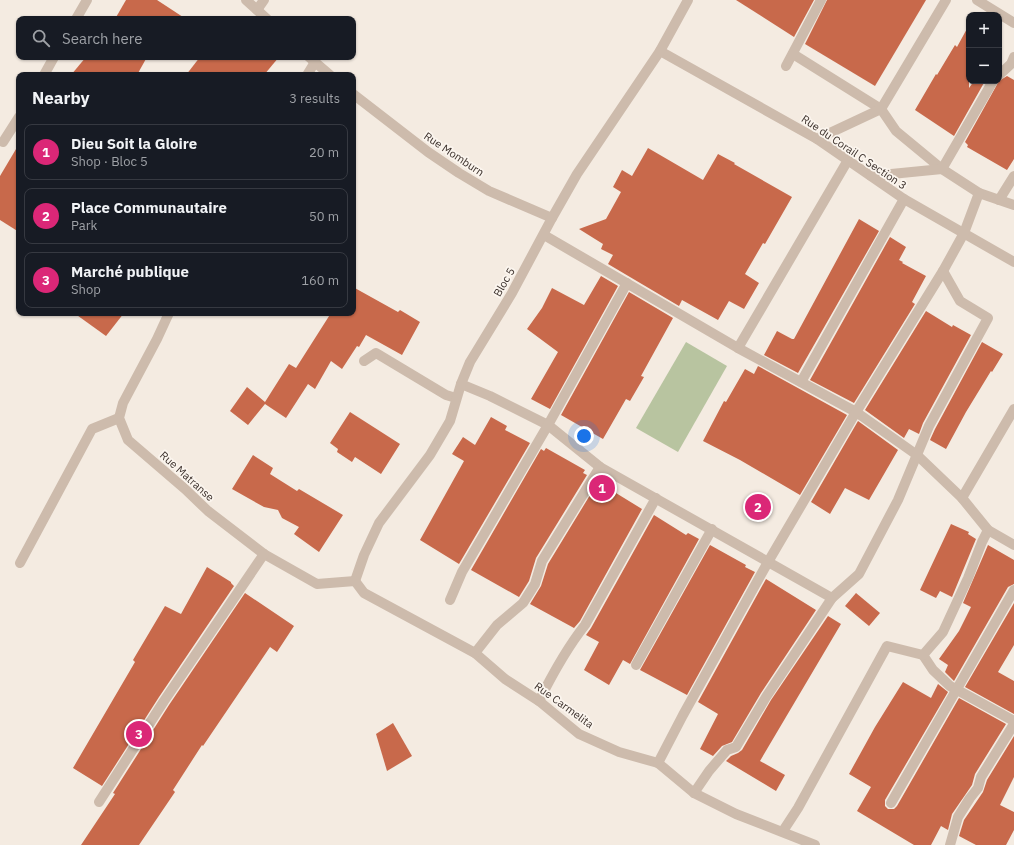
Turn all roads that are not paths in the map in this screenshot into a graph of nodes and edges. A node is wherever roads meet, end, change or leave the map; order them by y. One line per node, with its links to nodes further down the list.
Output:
1 (87, 0): 9 (street)
2 (246, 0): 8 (street)
3 (264, 0): 8 (street)
4 (688, 0): 12 (street, Bloc 5)
5 (821, 0): 13 (street)
6 (946, 0): 24 (street)
7 (976, 0): 11 (street)
8 (257, 10): 10 (street)
9 (78, 16)
10 (264, 16)
11 (1014, 23)
12 (660, 51): 26 (street, Rue du Corail C Section 3); 36 (street, Bloc 5)
13 (793, 54): 17 (street); 24 (street)
14 (1014, 57): 21 (street)
15 (52, 60): 18 (street)
16 (312, 60): 19 (street); 20 (street)
17 (786, 66)
18 (46, 72)
19 (308, 72)
20 (326, 72)
21 (1002, 72)
22 (991, 84): 29 (street)
23 (356, 96): 36 (street, Rue Momburn)
24 (881, 109): 26 (street); 29 (street)
25 (16, 122): 27 (street)
26 (817, 139): 28 (street, Rue du Corail C Section 3)
27 (3, 142)
28 (848, 160): 30 (street, Rue du Corail C Section 3); 43 (street)
29 (942, 169): 30 (street); 32 (street)
30 (871, 176): 33 (street, Rue du Corail C Section 3)
31 (1014, 176): 34 (street)
32 (979, 193): 34 (street); 37 (street)
33 (904, 199): 37 (street, Rue du Corail C Section 3); 45 (street)
34 (999, 200): 35 (street)
35 (1014, 206)
36 (552, 218): 38 (street, Bloc 5)
37 (964, 233): 39 (street, Rue du Corail C Section 3); 40 (street)
38 (544, 235): 41 (street); 46 (street, Bloc 5)
39 (1014, 262)
40 (943, 271): 49 (street); 52 (street)
41 (627, 283): 43 (street); 51 (street)
42 (168, 316): 50 (street)
43 (738, 348): 45 (street)
44 (364, 361): 47 (street)
45 (801, 382): 49 (street)
46 (461, 384): 47 (street, Bloc 5); 51 (street)
47 (456, 398): 62 (street, Bloc 5)
48 (1014, 409): 55 (street)
49 (856, 412): 52 (street); 60 (street)
50 (119, 418): 59 (street, Rue Matranse); 61 (street)
51 (548, 425): 53 (street); 65 (street)
52 (917, 455): 55 (street); 64 (street)
53 (600, 467): 54 (street); 66 (street)
54 (656, 498): 56 (street); 70 (street)
55 (962, 498): 57 (street)
56 (712, 529): 60 (street); 68 (street)
57 (988, 530): 58 (street); 67 (street)
58 (1014, 545)
59 (264, 554): 62 (street, Rue Matranse); 74 (street)
60 (768, 562): 64 (street); 72 (street)
61 (20, 563)
62 (355, 581): 66 (street, Rue Carmelita)
63 (1014, 590): 69 (street)
64 (832, 598): 73 (street)
65 (450, 600)
66 (475, 653): 70 (street, Rue Carmelita)
67 (923, 655): 69 (street); 76 (street)
68 (636, 665)
69 (957, 689): 71 (street); 75 (street)
70 (539, 701): 72 (street, Rue Carmelita)
71 (1014, 722): 78 (street)
72 (658, 763): 73 (street, Rue Carmelita)
73 (694, 793): 76 (street, Rue Carmelita)
74 (99, 802)
75 (891, 802)
76 (783, 832): 77 (street, Rue Carmelita)
77 (815, 845)
78 (950, 845)

